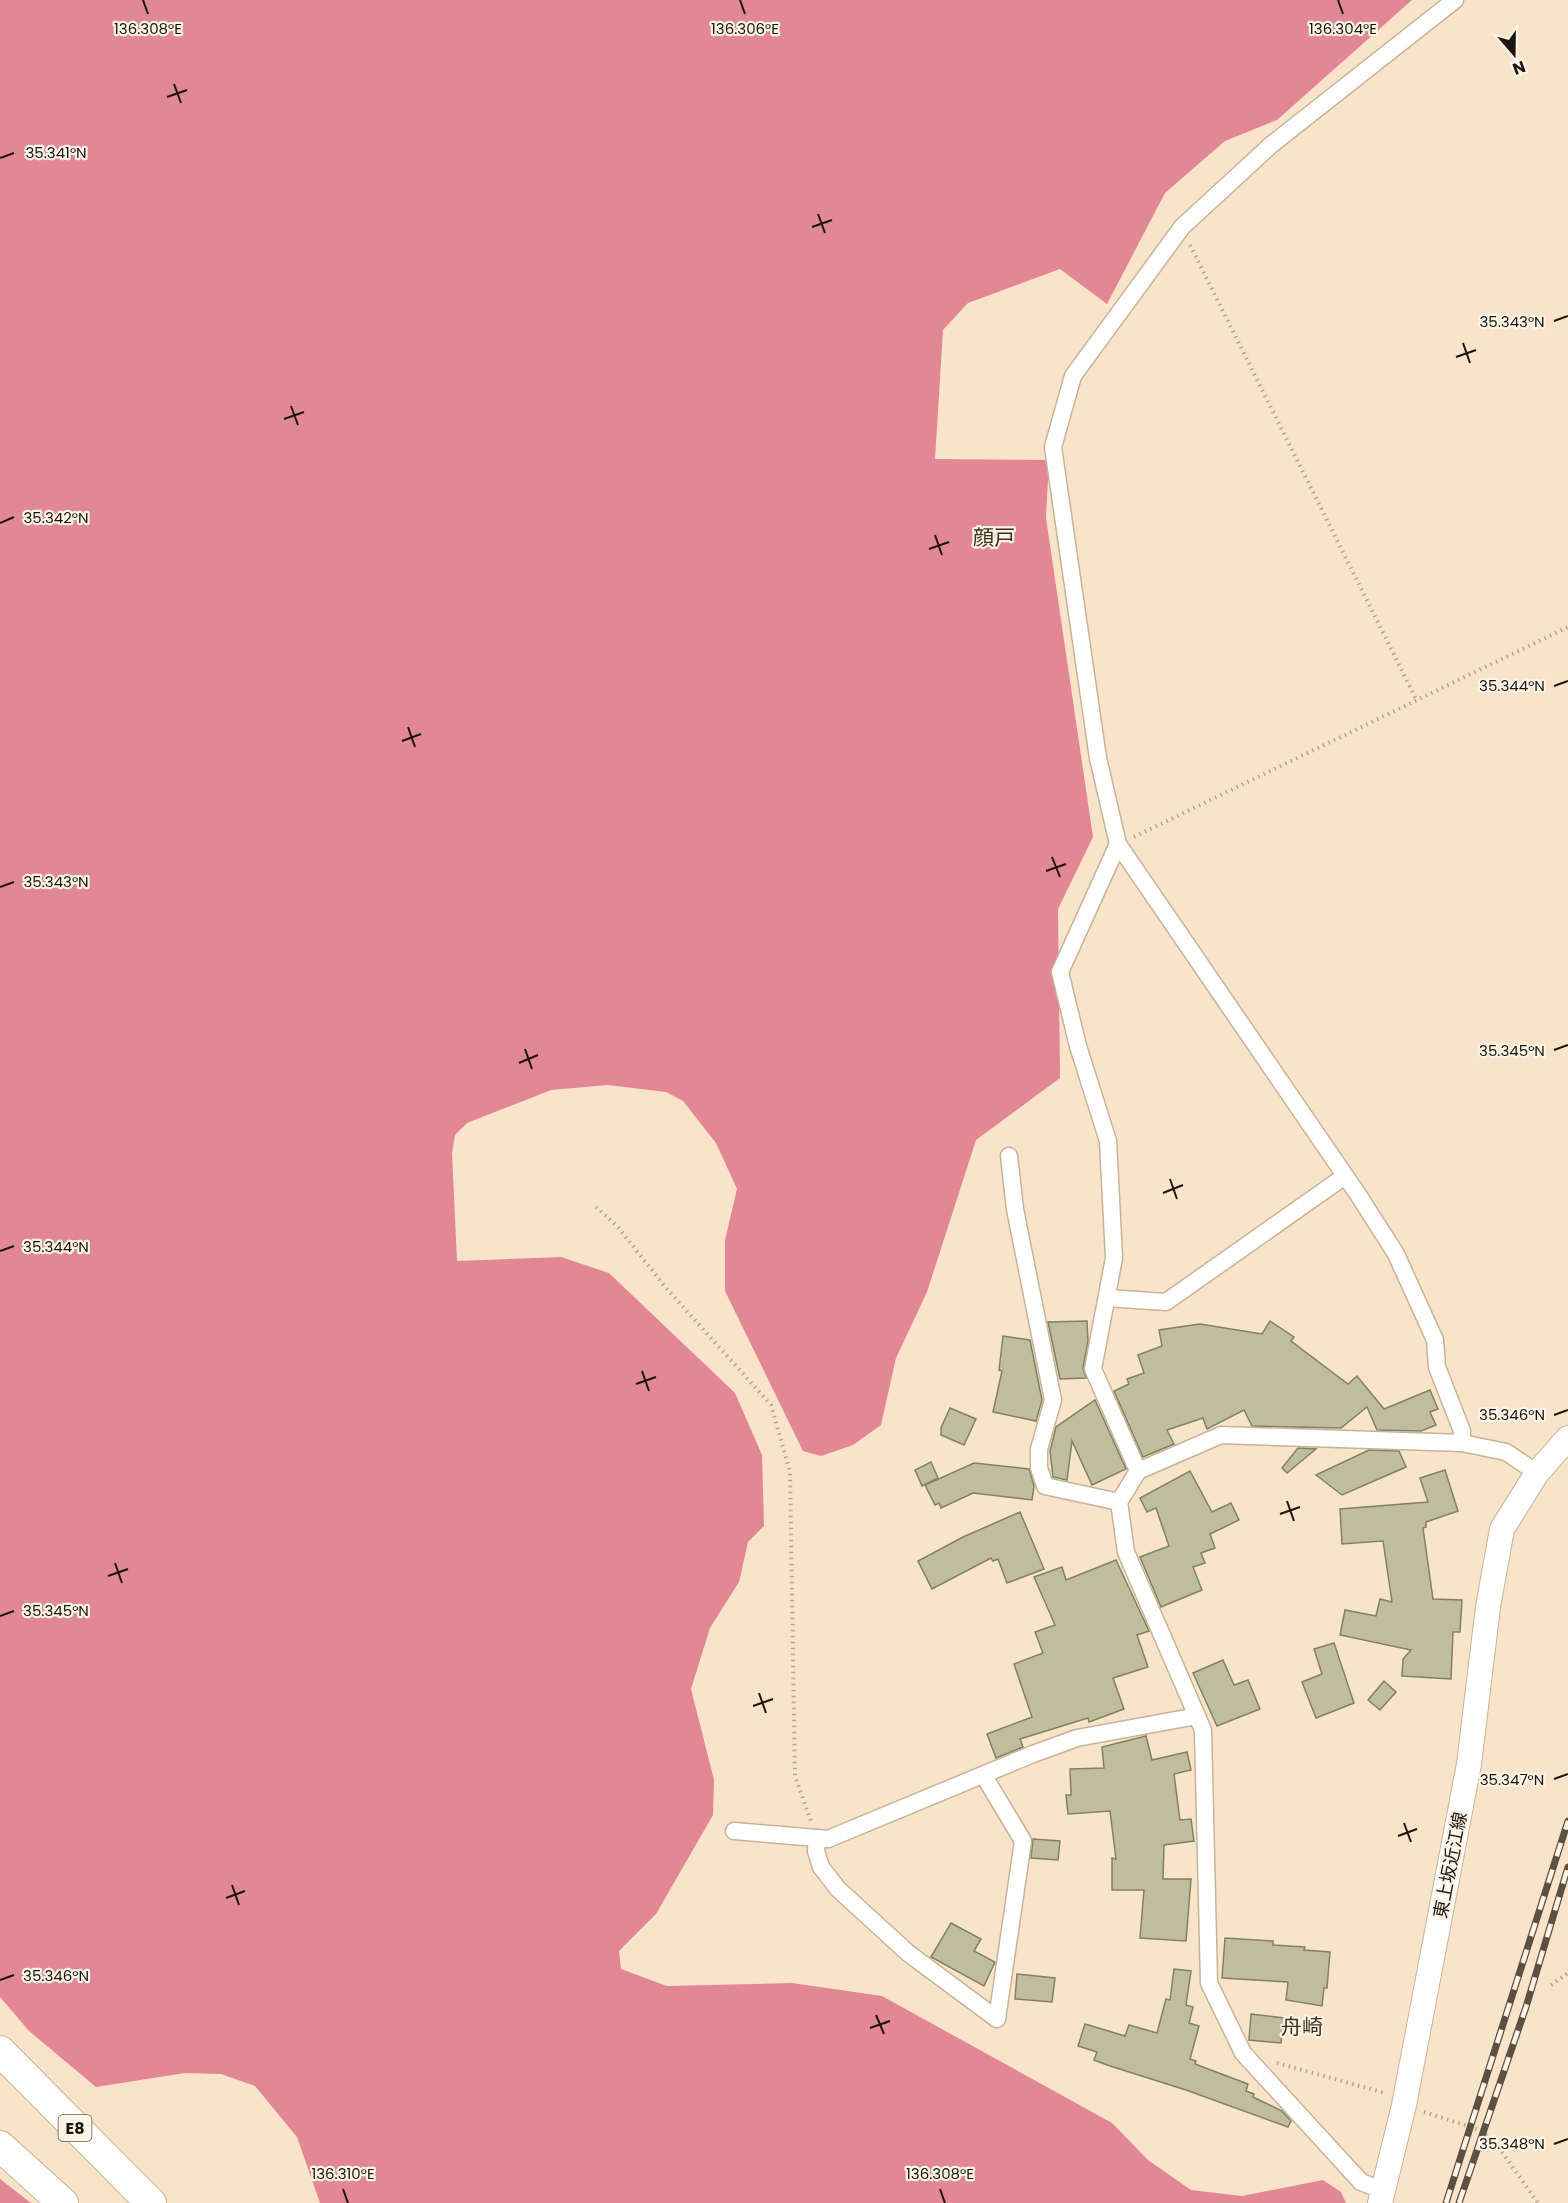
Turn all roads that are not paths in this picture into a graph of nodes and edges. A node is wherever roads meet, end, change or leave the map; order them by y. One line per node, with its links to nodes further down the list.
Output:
1 (1455, 0): 2 (street)
2 (1118, 844): 4 (street); 5 (street)
3 (1009, 1156): 10 (street)
4 (1345, 1176): 5 (street); 7 (street)
5 (1107, 1298): 8 (street)
6 (1568, 1438): 9 (main road, 東上坂近江線)
7 (1462, 1443): 8 (street); 9 (street)
8 (1138, 1471): 10 (street)
9 (1537, 1473): 17 (main road, 東上坂近江線)
10 (1119, 1502): 11 (street)
11 (1197, 1716): 12 (street); 17 (street)
12 (984, 1776): 14 (street); 14 (street)
13 (734, 1831): 14 (street)
14 (817, 1838)
15 (0, 2051): 19 (highway, E8)
16 (0, 2146): 18 (highway)
17 (1382, 2197)
18 (63, 2203)
19 (151, 2203)

